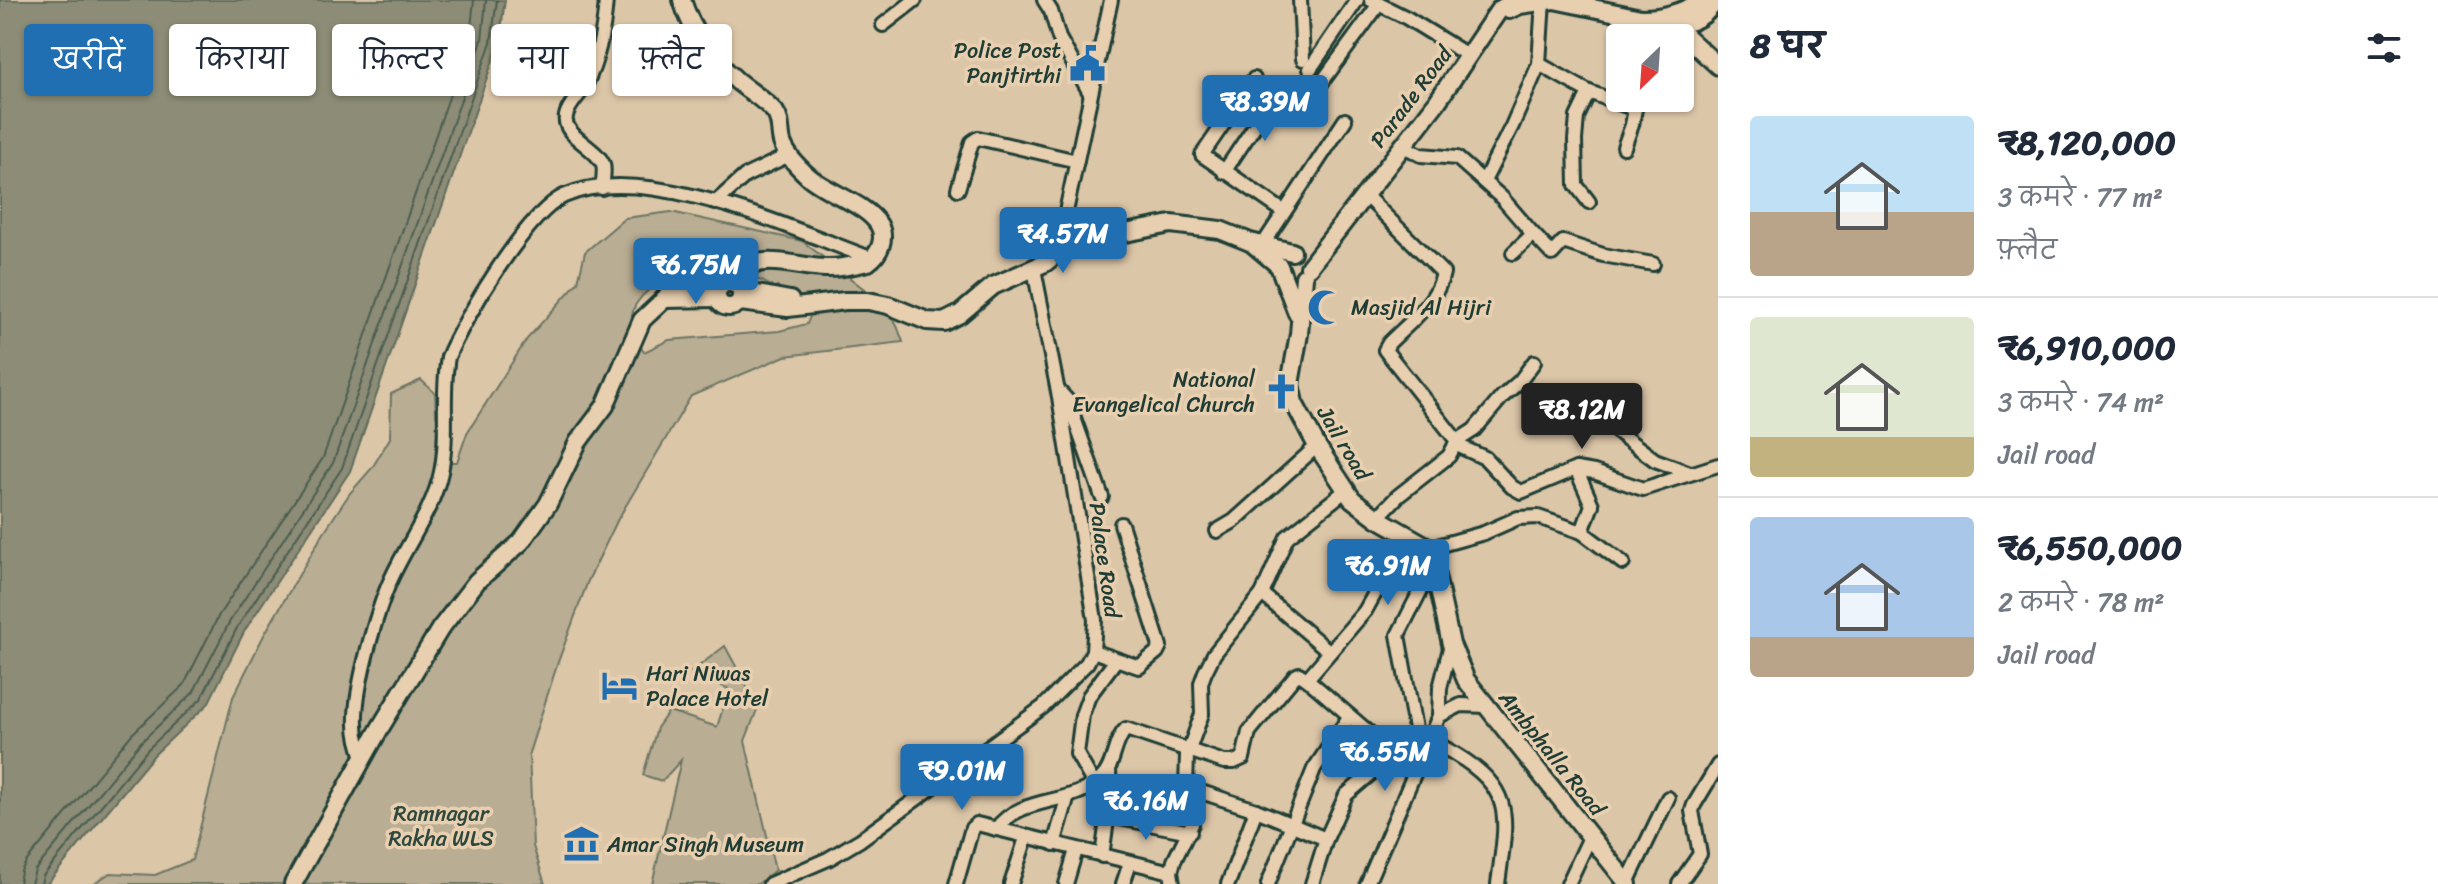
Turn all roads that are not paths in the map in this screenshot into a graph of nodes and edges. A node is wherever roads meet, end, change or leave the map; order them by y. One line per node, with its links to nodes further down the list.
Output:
1 (606, 0): 33 (street)
2 (682, 0): 29 (main road)
3 (915, 0): 15 (street)
4 (1111, 0): 22 (street)
5 (1300, 0): 6 (street)
6 (1357, 0)
7 (1516, 0): 12 (main road, Parade Road)
8 (1548, 0): 12 (main road); 13 (main road); 17 (street)
9 (1375, 2): 16 (street); 20 (street)
10 (1052, 4): 22 (street)
11 (1711, 7): 13 (main road); 13 (main road)
12 (1495, 18): 16 (main road, Parade Road)
13 (1661, 19): 14 (street); 18 (main road)
14 (1658, 24)
15 (883, 25)
16 (1469, 56): 27 (main road, Parade Road)
17 (1539, 64): 21 (street); 32 (street)
18 (1718, 66)
19 (1254, 79): 31 (street)
20 (1322, 82)
21 (1589, 92): 24 (street); 36 (street)
22 (1090, 93): 30 (street)
23 (1276, 94): 31 (street)
24 (1606, 96)
25 (1634, 112): 28 (street)
26 (1345, 120): 38 (street)
27 (1403, 146): 32 (street); 35 (main road, Parade Road)
28 (1624, 147)
29 (789, 155): 37 (street); 45 (main road)
30 (1077, 161): 34 (street); 42 (street)
31 (1224, 172): 38 (street)
32 (1484, 181): 39 (street)
33 (602, 188): 37 (street); 82 (street)
34 (958, 189)
35 (1365, 195): 40 (main road, Parade Road); 55 (street)
36 (1589, 202)
37 (715, 203): 45 (street)
38 (1283, 211): 41 (street)
39 (1533, 234): 44 (street); 46 (street)
40 (1329, 238): 43 (main road); 49 (main road, Parade Road)
41 (1257, 243): 42 (main road); 43 (main road); 48 (main road)
42 (1069, 244): 47 (main road)
43 (1294, 252): 48 (main road); 49 (main road)
44 (1513, 253)
45 (873, 259): 50 (main road)
46 (1653, 264)
47 (1034, 269): 50 (main road); 53 (street, Palace Road)
48 (1281, 271): 49 (main road); 51 (main road)
49 (1306, 272): 51 (main road, Jail road)
50 (731, 292): 82 (main road)
51 (1299, 318): 56 (main road, Jail road)
52 (1534, 362): 55 (street)
53 (1058, 390): 61 (street); 71 (street, Palace Road)
54 (1600, 419): 59 (street)
55 (1457, 443): 58 (street); 62 (street)
56 (1317, 446): 60 (main road, Jail road); 64 (street)
57 (1718, 465): 59 (street)
58 (1576, 469): 59 (street); 65 (street)
59 (1690, 473)
60 (1345, 491): 62 (main road, Jail road); 69 (street)
61 (1102, 497)
62 (1377, 518): 66 (main road, Jail road)
63 (1121, 524): 73 (street)
64 (1217, 531)
65 (1582, 532): 67 (street); 68 (street)
66 (1407, 536): 67 (main road, Jail road); 72 (street)
67 (1432, 556): 70 (main road); 78 (street)
68 (1623, 563)
69 (1262, 594): 72 (street); 80 (street)
70 (1451, 644): 75 (main road, Ambphalla Road); 76 (street)
71 (1093, 651): 73 (street); 103 (street, Palace Road)
72 (1330, 652): 74 (street)
73 (1116, 660): 85 (street)
74 (1307, 679): 77 (street); 80 (street)
75 (1486, 706): 76 (street); 94 (main road, Ambphalla Road)
76 (1439, 716): 79 (street)
77 (1349, 717): 81 (street); 91 (street)
78 (1416, 734): 79 (street); 81 (street)
79 (1429, 739): 111 (street); 112 (street)
80 (1188, 749): 84 (street); 86 (street)
81 (1394, 754): 96 (street)
82 (364, 760): 102 (main road)
83 (1718, 765): 115 (street)
84 (1109, 768): 85 (street); 90 (street)
85 (1094, 784): 87 (street)
86 (1186, 787): 89 (street); 93 (street)
87 (1068, 796): 92 (street); 97 (street)
88 (1668, 798): 114 (street)
89 (1256, 810): 91 (street); 108 (street)
90 (1109, 816): 93 (street); 99 (street)
91 (1292, 825): 96 (street); 109 (street)
92 (996, 829): 95 (street); 104 (street)
93 (1190, 832): 101 (street)
94 (1590, 837): 113 (street); 114 (main road, Ambphalla Road)
95 (1026, 838): 97 (street); 105 (street)
96 (1326, 839): 110 (street)
97 (1054, 844): 98 (street)
98 (1076, 850): 99 (street); 106 (street)
99 (1102, 856): 100 (street)
100 (1130, 863): 101 (street); 107 (street)
101 (1172, 878)
102 (293, 884)
103 (770, 884)
104 (956, 884)
105 (1011, 884)
106 (1066, 884)
107 (1123, 884)
108 (1228, 884)
109 (1268, 884)
110 (1312, 884)
111 (1367, 884)
112 (1498, 884)
113 (1568, 884)
114 (1628, 884)
115 (1679, 884)

